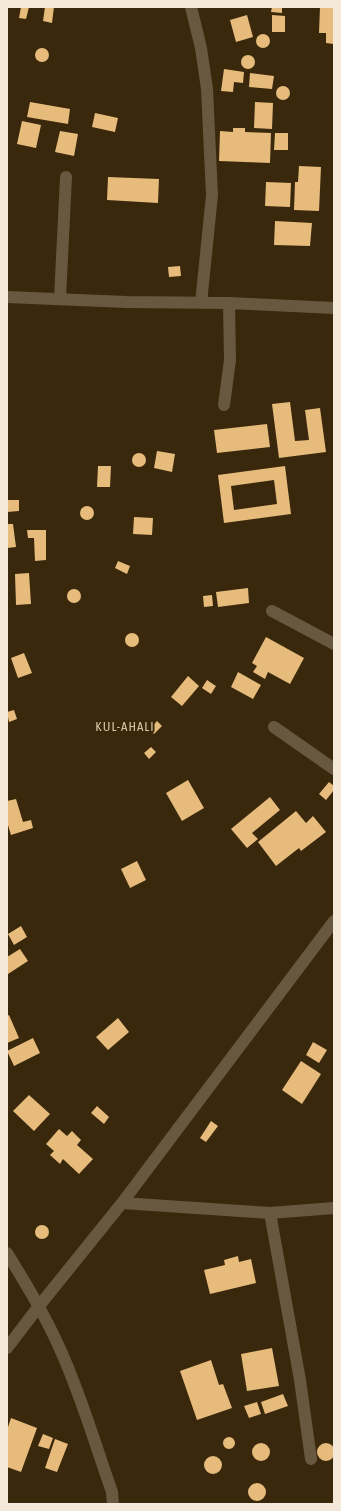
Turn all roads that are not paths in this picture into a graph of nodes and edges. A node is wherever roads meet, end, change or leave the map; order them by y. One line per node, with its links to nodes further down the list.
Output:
1 (191, 7): 5 (street)
2 (66, 177): 4 (street)
3 (7, 297): 4 (street)
4 (60, 298): 5 (street)
5 (201, 303): 6 (street)
6 (229, 303): 7 (street); 8 (street)
7 (334, 308)
8 (224, 405)
9 (272, 611): 10 (street)
10 (334, 644)
11 (274, 727): 12 (street)
12 (334, 769)
13 (334, 921): 14 (street)
14 (122, 1203): 16 (street); 18 (street)
15 (334, 1208): 16 (street)
16 (270, 1214): 20 (street)
17 (7, 1252): 18 (street)
18 (39, 1306): 19 (street); 21 (street)
19 (7, 1348)
20 (311, 1459)
21 (114, 1504)

